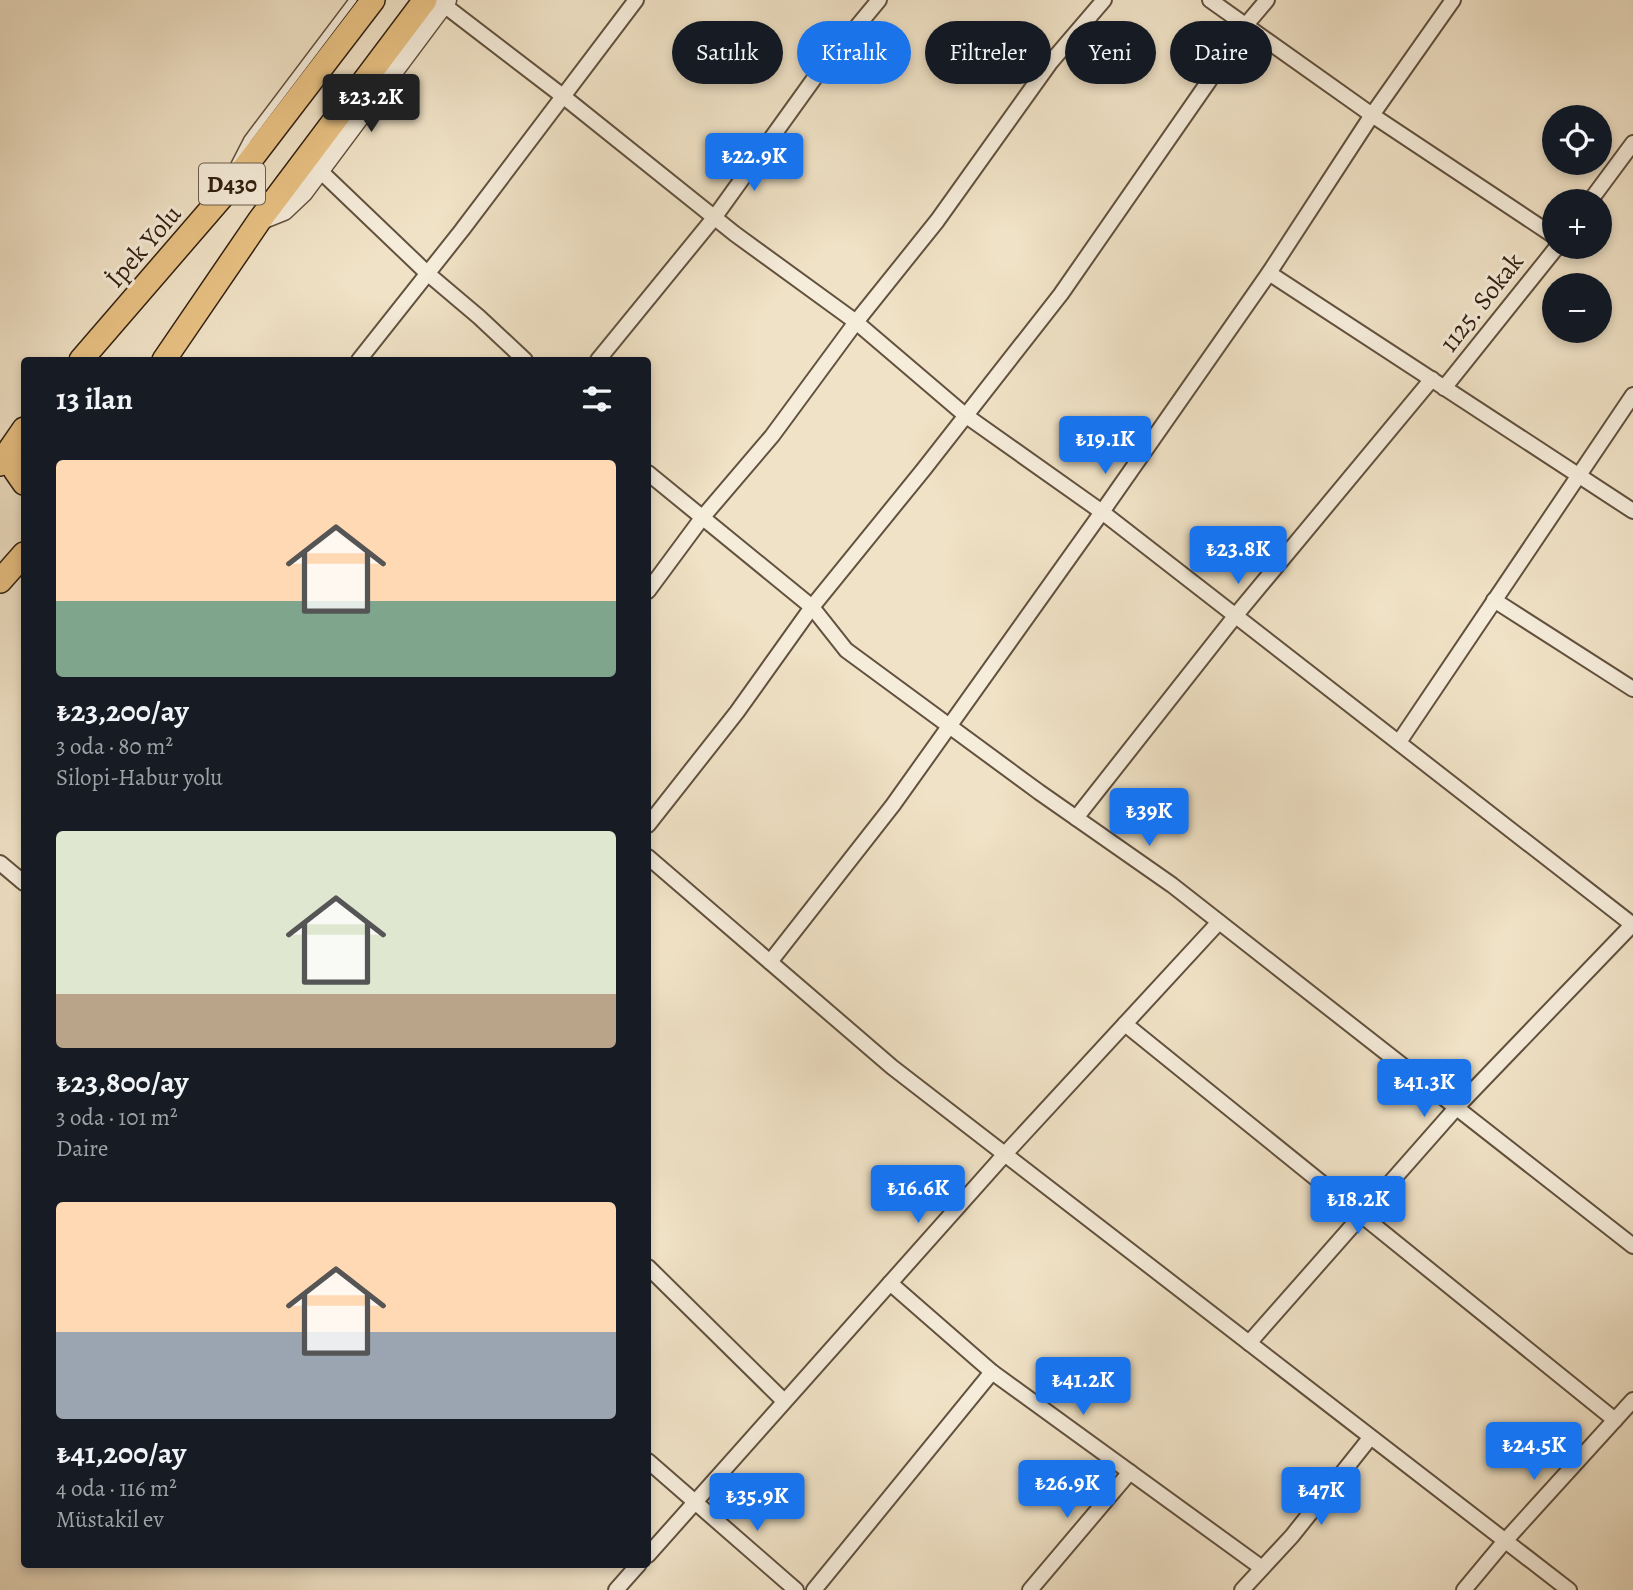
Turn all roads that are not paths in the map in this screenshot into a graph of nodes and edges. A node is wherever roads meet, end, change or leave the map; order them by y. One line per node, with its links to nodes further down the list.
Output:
1 (352, 0): 19 (lane)
2 (373, 0): 19 (highway, İpek Yolu / D430)
3 (636, 0): 14 (street)
4 (879, 0): 20 (street)
5 (1104, 0): 25 (street)
6 (1210, 0): 10 (street)
7 (1268, 0): 11 (street)
8 (1453, 0): 15 (street)
9 (439, 2): 14 (street); 17 (highway, D430)
10 (1238, 21)
11 (1249, 21)
12 (1272, 45): 15 (street)
13 (1207, 84): 34 (street)
14 (564, 97): 20 (street); 23 (street)
15 (1372, 115): 21 (street); 24 (street)
16 (1633, 143): 18 (street)
17 (313, 164): 23 (street); 27 (highway, D430)
18 (1599, 189)
19 (226, 192): 26 (highway, İpek Yolu / D430)
20 (714, 218): 25 (street); 30 (street)
21 (1542, 228)
22 (1547, 259): 32 (street, 1125. Sokak)
23 (427, 273): 28 (street); 29 (street)
24 (1269, 273): 31 (street); 40 (street)
25 (856, 322): 34 (street); 41 (street)
26 (84, 357)
27 (166, 357)
28 (361, 357)
29 (522, 357)
30 (600, 357)
31 (1432, 379): 32 (street); 47 (street)
32 (1444, 388): 37 (street)
33 (1633, 396): 37 (street)
34 (965, 415): 40 (street); 46 (street)
35 (12, 447): 38 (highway)
36 (651, 476): 41 (street)
37 (1577, 476): 39 (street); 45 (street)
38 (21, 479)
39 (1633, 511)
40 (1102, 512): 47 (street); 49 (street)
41 (702, 518): 44 (street); 46 (street)
42 (21, 557): 43 (highway)
43 (0, 581)
44 (651, 587)
45 (1494, 600): 48 (street); 50 (street)
46 (812, 607): 49 (street); 52 (street)
47 (1236, 615): 50 (street); 51 (street)
48 (1633, 689)
49 (950, 726): 51 (street); 58 (street)
50 (1399, 742): 57 (street)
51 (1076, 818): 56 (street)
52 (651, 821)
53 (651, 860): 58 (street)
54 (0, 863): 55 (street)
55 (21, 880)
56 (1219, 922): 59 (street); 60 (street)
57 (1632, 925): 60 (street)
58 (770, 962): 61 (street)
59 (1125, 1024): 61 (street); 62 (street)
60 (1457, 1107): 62 (street); 63 (street)
61 (1005, 1154): 65 (street); 66 (street)
62 (1361, 1216): 66 (street); 70 (street)
63 (1633, 1246)
64 (651, 1270): 69 (street)
65 (890, 1283): 67 (street); 69 (street)
66 (1249, 1343): 71 (street)
67 (992, 1372): 73 (street); 81 (street)
68 (1633, 1400): 70 (street)
69 (784, 1402): 74 (street)
70 (1615, 1420): 75 (street)
71 (1370, 1438): 75 (street); 78 (street)
72 (651, 1464): 74 (street)
73 (1130, 1472): 78 (street); 82 (street)
74 (695, 1502): 76 (street); 80 (street)
75 (1504, 1542): 84 (street); 85 (street)
76 (651, 1552)
77 (635, 1568): 79 (street)
78 (1262, 1568): 83 (street)
79 (616, 1590)
80 (796, 1590)
81 (814, 1590)
82 (1030, 1590)
83 (1242, 1590)
84 (1464, 1590)
85 (1569, 1590)

